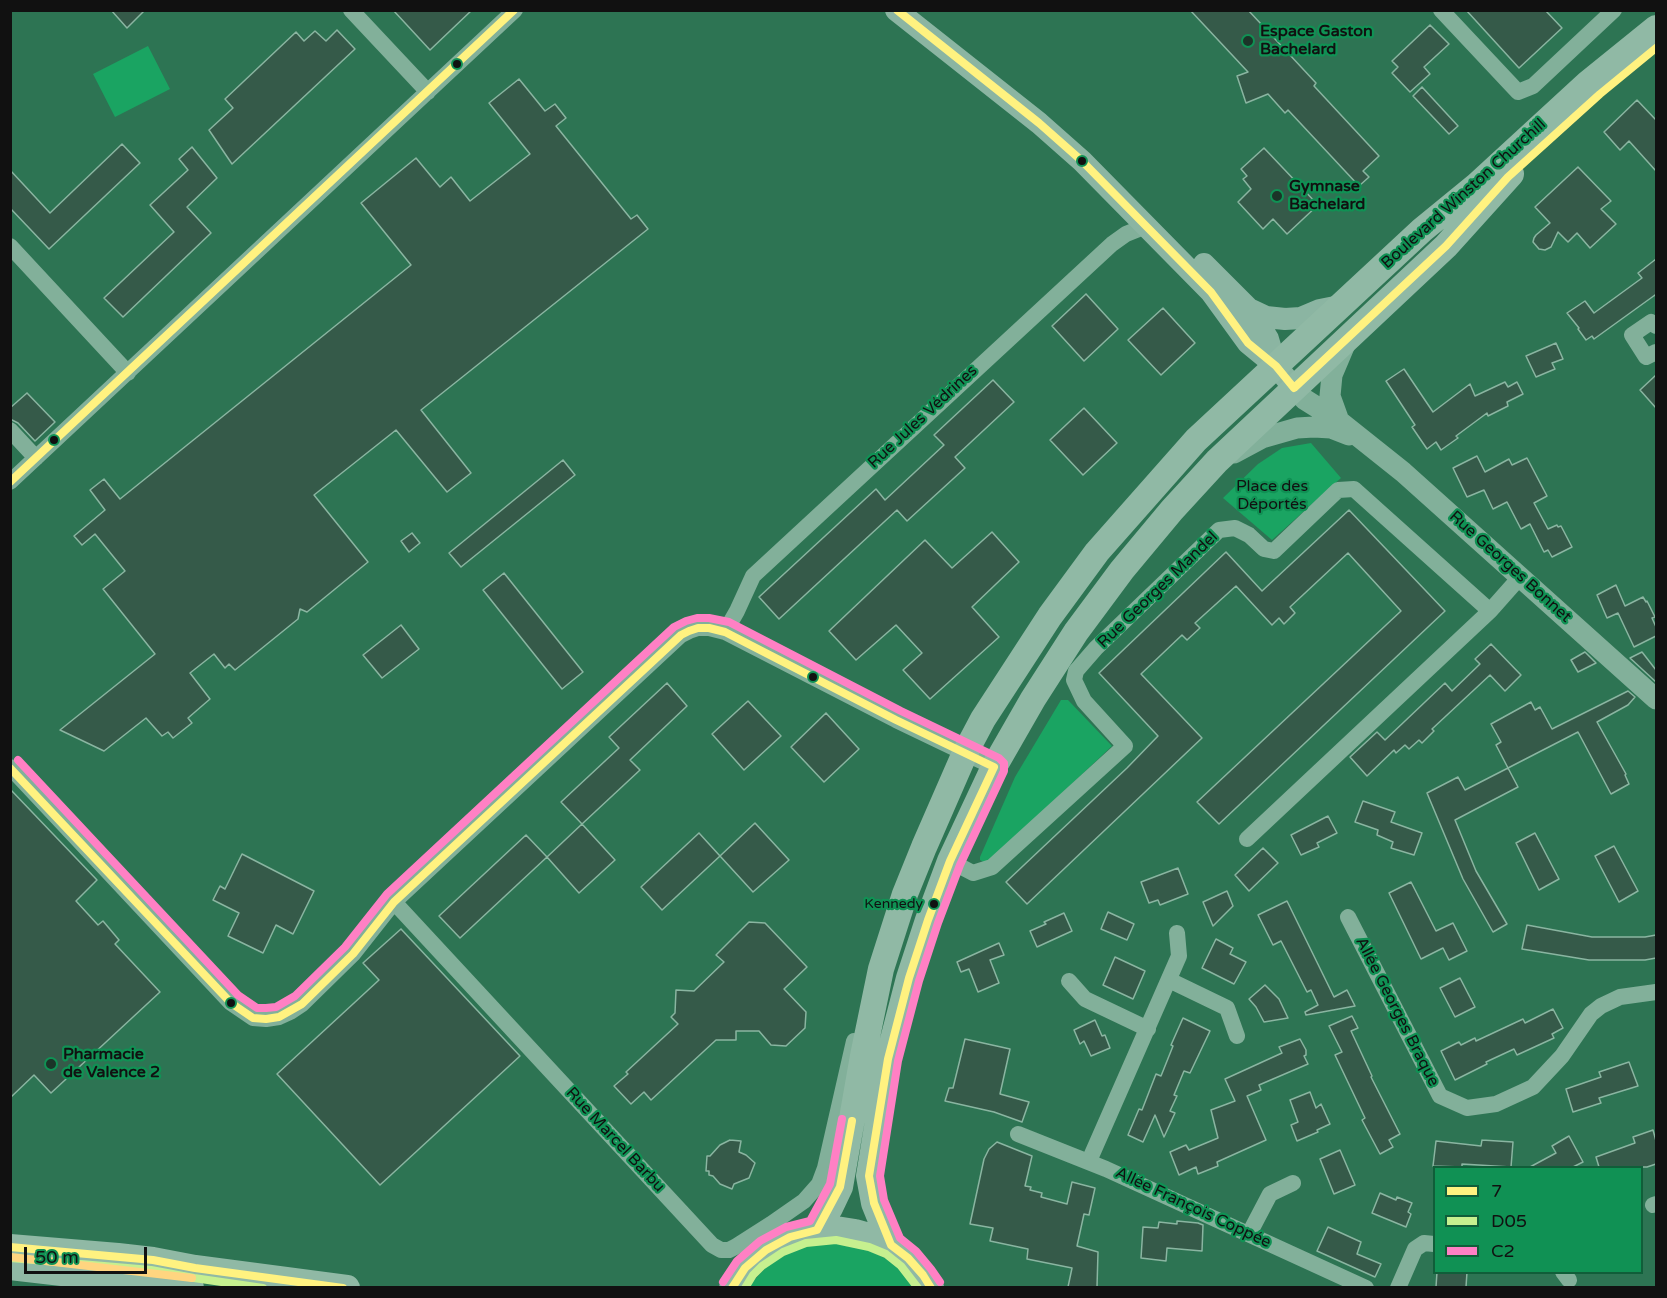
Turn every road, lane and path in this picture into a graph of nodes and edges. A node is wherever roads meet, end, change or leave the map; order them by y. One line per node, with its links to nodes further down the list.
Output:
1 (351, 10): 9 (street)
2 (515, 10): 9 (street)
3 (896, 10): 10 (main road)
4 (915, 10): 13 (main road)
5 (1441, 10): 6 (street)
6 (1614, 10)
7 (1656, 28): 12 (main road, Boulevard Winston Churchill)
8 (1656, 48): 15 (main road, Boulevard Winston Churchill)
9 (428, 92): 18 (street)
10 (1146, 226): 17 (main road); 27 (street, Rue Jules Védrines)
11 (10, 246): 18 (street)
12 (1340, 306): 13 (main road); 17 (main road, Boulevard Winston Churchill)
13 (1249, 309): 17 (main road)
14 (1656, 326): 16 (street)
15 (1348, 337): 19 (main road, Boulevard Winston Churchill); 20 (street)
16 (1656, 352)
17 (1276, 366): 19 (main road); 32 (main road, Boulevard Winston Churchill)
18 (128, 373): 22 (street)
19 (1299, 393): 20 (street, Rue Georges Bonnet); 23 (main road, Boulevard Winston Churchill)
20 (1335, 424): 23 (street); 25 (street, Rue Georges Bonnet)
21 (10, 430): 22 (street)
22 (36, 458): 24 (street)
23 (1217, 461): 28 (main road, Boulevard Winston Churchill)
24 (10, 482)
25 (1521, 576): 26 (street); 31 (street, Rue Georges Bonnet)
26 (1490, 611): 29 (street, Rue Georges Mandel); 35 (street)
27 (717, 630): 32 (street); 37 (street)
28 (1076, 632): 29 (street); 30 (main road, Boulevard Winston Churchill)
29 (1096, 648): 30 (street, Rue Georges Mandel)
30 (1063, 675): 34 (main road, Boulevard Winston Churchill); 36 (street)
31 (1656, 699)
32 (965, 753): 34 (street); 45 (main road, Boulevard Winston Churchill)
33 (10, 767): 37 (street)
34 (994, 767): 36 (main road, Boulevard Winston Churchill)
35 (1247, 839)
36 (950, 861): 52 (main road, Boulevard Winston Churchill)
37 (394, 902): 45 (street, Rue Marcel Barbu)
38 (1348, 917): 42 (street, Allée Georges Braque)
39 (1177, 933): 40 (street)
40 (1169, 980): 43 (street); 44 (street)
41 (1070, 981): 43 (street)
42 (1656, 992)
43 (1148, 1029): 47 (street)
44 (1237, 1036)
45 (843, 1128): 49 (main road, Boulevard Winston Churchill)
46 (1018, 1134): 47 (street, Allée François Coppée)
47 (1089, 1161): 50 (street, Allée François Coppée)
48 (1293, 1183): 50 (street)
49 (817, 1230): 52 (main road); 57 (main road)
50 (1249, 1234): 59 (street, Allée François Coppée)
51 (1433, 1244): 60 (street)
52 (891, 1245): 58 (main road)
53 (10, 1247): 56 (main road)
54 (10, 1267): 55 (main road)
55 (191, 1287)
56 (347, 1287)
57 (732, 1287)
58 (931, 1287)
59 (1366, 1287)
60 (1398, 1287)

